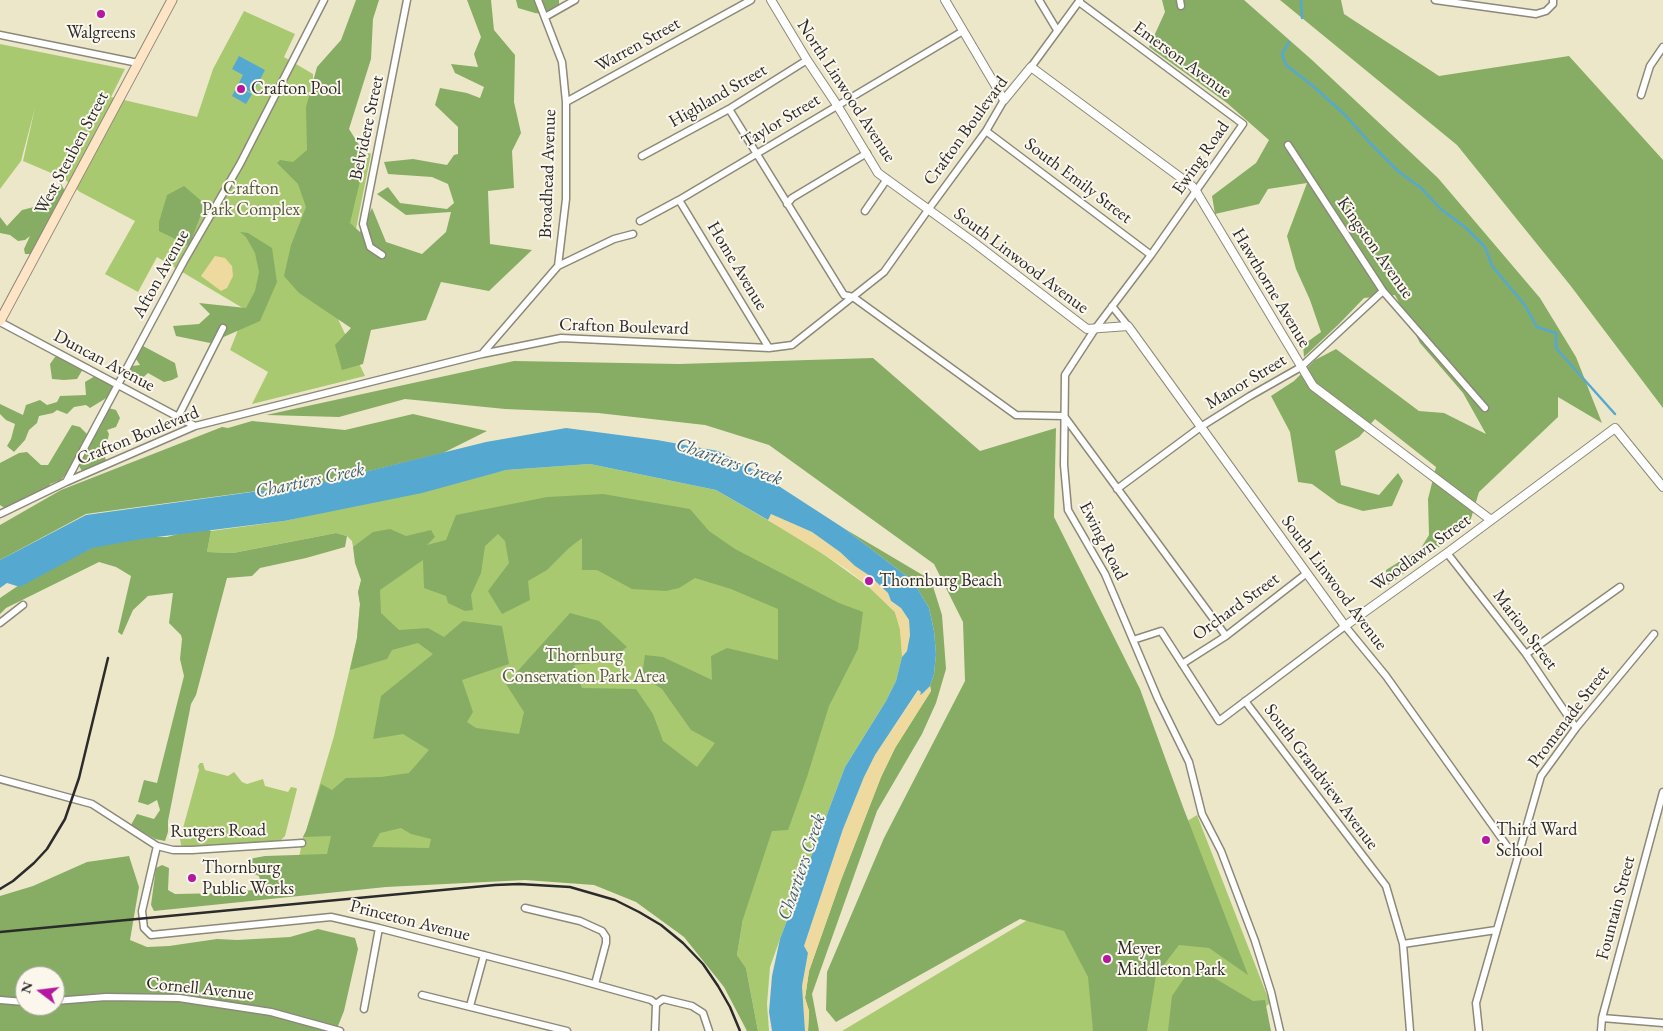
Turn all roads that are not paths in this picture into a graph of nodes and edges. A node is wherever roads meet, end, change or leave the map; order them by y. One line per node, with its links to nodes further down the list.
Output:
1 (172, 0): 19 (main road, West Steuben Street)
2 (324, 0): 55 (street, Afton Avenue)
3 (407, 0): 42 (street, Belvidere Street)
4 (538, 0): 13 (street, Broadhead Avenue)
5 (575, 0): 13 (street)
6 (751, 0): 23 (street, Warren Street)
7 (771, 0): 18 (street, North Linwood Avenue)
8 (945, 0): 15 (street)
9 (1039, 0): 14 (street)
10 (1436, 0): 11 (street)
11 (1553, 0)
12 (1080, 1): 14 (street, Crafton Boulevard); 26 (street, Emerson Avenue)
13 (545, 17): 23 (street, Broadhead Avenue)
14 (1057, 30): 20 (street, Crafton Boulevard)
15 (963, 31): 22 (street); 24 (street, Taylor Street)
16 (0, 35): 19 (street)
17 (1663, 47): 21 (street)
18 (807, 60): 24 (street, North Linwood Avenue); 25 (street, Highland Street)
19 (138, 63): 48 (main road, West Steuben Street)
20 (1031, 67): 22 (street, Crafton Boulevard); 33 (street, Hawthorne Avenue)
21 (1641, 95)
22 (1004, 100): 27 (street, Crafton Boulevard)
23 (566, 102): 34 (street, Broadhead Avenue)
24 (837, 105): 29 (street, Taylor Street); 30 (street, North Linwood Avenue)
25 (729, 109): 29 (street); 31 (street, Highland Street)
26 (1243, 124): 33 (street, Ewing Road)
27 (986, 131): 38 (street, Crafton Boulevard); 43 (street, South Emily Street)
28 (1288, 145): 45 (street, Kingston Avenue)
29 (756, 153): 36 (street, Taylor Street); 37 (street)
30 (867, 153): 32 (street, North Linwood Avenue); 37 (street)
31 (642, 156)
32 (887, 179): 38 (street, North Linwood Avenue); 39 (street)
33 (1196, 191): 43 (street, Ewing Road); 54 (street, Hawthorne Avenue)
34 (566, 199): 35 (street); 44 (street, Broadhead Avenue)
35 (575, 200)
36 (679, 200): 40 (street, Taylor Street); 52 (street, Home Avenue)
37 (787, 204): 46 (street)
38 (928, 210): 46 (street, Crafton Boulevard); 51 (street, South Linwood Avenue)
39 (865, 211)
40 (640, 221)
41 (633, 234): 44 (street)
42 (382, 255)
43 (1151, 255): 47 (street, Ewing Road)
44 (558, 266): 53 (street)
45 (1382, 291): 54 (street, Manor Street); 56 (street, Kingston Avenue)
46 (853, 297): 52 (street, Crafton Boulevard); 58 (street)
47 (1112, 306): 49 (street, South Linwood Avenue); 51 (street, Ewing Road)
48 (0, 322): 55 (street, Duncan Avenue)
49 (1128, 326): 51 (street, South Linwood Avenue); 60 (street, South Linwood Avenue)
50 (224, 328): 57 (street)
51 (1095, 328): 58 (street, Ewing Road)
52 (769, 348): 53 (street, Crafton Boulevard)
53 (482, 354): 59 (street, Crafton Boulevard)
54 (1301, 367): 60 (street, Manor Street); 65 (street, Hawthorne Avenue)
55 (118, 385): 57 (street, Duncan Avenue); 61 (street, Afton Avenue)
56 (1485, 408)
57 (178, 416): 59 (street, Duncan Avenue)
58 (1064, 416): 63 (street); 74 (street, Ewing Road)
59 (194, 426): 61 (street, Crafton Boulevard)
60 (1202, 426): 63 (street, Manor Street); 67 (street, South Linwood Avenue)
61 (66, 482): 64 (street, Crafton Boulevard)
62 (1663, 487): 65 (street, Woodlawn Street)
63 (1117, 489): 73 (street)
64 (0, 514)
65 (1491, 520): 66 (street, Woodlawn Street)
66 (1447, 553): 71 (street, Woodlawn Street); 75 (street, Marion Street)
67 (1306, 573): 71 (street, South Linwood Avenue); 73 (street, Orchard Street)
68 (1620, 587): 75 (street)
69 (23, 605): 70 (street)
70 (0, 623)
71 (1345, 626): 77 (street, Woodlawn Street); 83 (street, South Linwood Avenue)
72 (1654, 634): 78 (street, Promenade Street)
73 (1226, 636): 76 (street, Orchard Street)
74 (1133, 640): 76 (street, South Grandview Avenue); 103 (street, Ewing Road)
75 (1526, 654): 78 (street, Marion Street)
76 (1182, 664): 77 (street, South Grandview Avenue)
77 (1245, 702): 87 (street, South Grandview Avenue)
78 (1576, 728): 83 (street, Promenade Street)
79 (0, 779): 82 (street, Rutgers Road)
80 (1663, 792): 97 (street, Fountain Street)
81 (302, 843): 82 (street, Rutgers Road)
82 (157, 846): 85 (street, Princeton Avenue)
83 (1519, 854): 86 (street, Promenade Street)
84 (525, 908): 89 (street)
85 (379, 928): 88 (street, Princeton Avenue); 96 (street)
86 (1496, 930): 87 (street); 105 (street, Promenade Street)
87 (1403, 944): 104 (street, South Grandview Avenue)
88 (484, 956): 89 (street, Princeton Avenue); 95 (street)
89 (595, 984): 94 (street, Princeton Avenue)
90 (422, 995): 95 (street)
91 (0, 1000): 93 (street)
92 (65, 1000): 99 (street, Cornell Avenue)
93 (15, 1001)
94 (656, 1004): 101 (street); 102 (street)
95 (470, 1006): 100 (street)
96 (364, 1009)
97 (1602, 1018): 98 (street); 106 (street, Fountain Street)
98 (1663, 1023)
99 (340, 1031)
100 (567, 1031)
101 (656, 1031)
102 (709, 1031)
103 (1280, 1031)
104 (1410, 1031)
105 (1479, 1031)
106 (1601, 1031)

